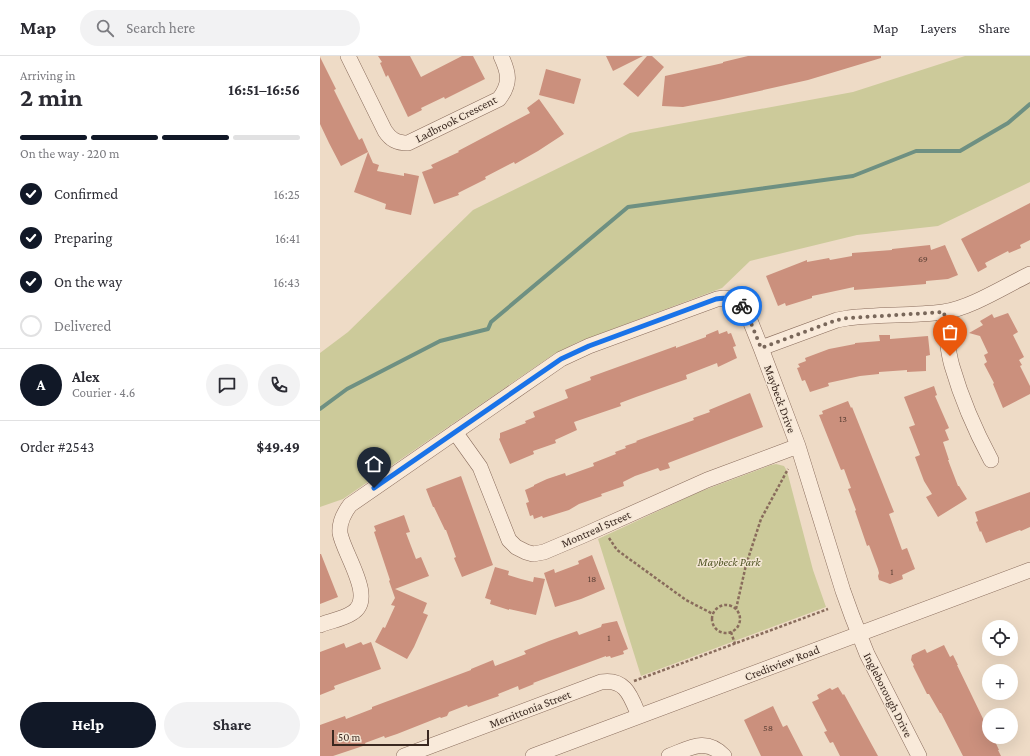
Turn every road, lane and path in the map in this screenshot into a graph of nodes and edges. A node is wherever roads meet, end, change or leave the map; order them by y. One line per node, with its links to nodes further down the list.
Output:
1 (348, 56): 2 (street, Ladbrook Crescent)
2 (500, 56)
3 (1030, 274): 4 (street)
4 (944, 312): 5 (street); 8 (street)
5 (761, 348): 6 (street, Maybeck Drive); 7 (street, Maybeck Drive)
6 (456, 432): 7 (street, Montreal Street); 15 (street, Maybeck Drive)
7 (798, 446): 17 (street, Maybeck Drive)
8 (991, 460)
9 (788, 469): 12 (path)
10 (607, 536): 14 (path)
11 (1030, 570): 17 (street, Creditview Road)
12 (736, 609): 14 (path); 16 (path)
13 (828, 609): 18 (path)
14 (713, 614): 16 (path)
15 (320, 625)
16 (731, 632): 18 (path)
17 (859, 634): 20 (street, Creditview Road); 25 (street, Ingleborough Drive)
18 (735, 644): 19 (path)
19 (634, 681)
20 (640, 716): 21 (street, Merrittonia Street); 22 (street, Creditview Road)
21 (404, 756)
22 (533, 756)
23 (669, 756): 24 (street)
24 (724, 756)
25 (919, 756)

